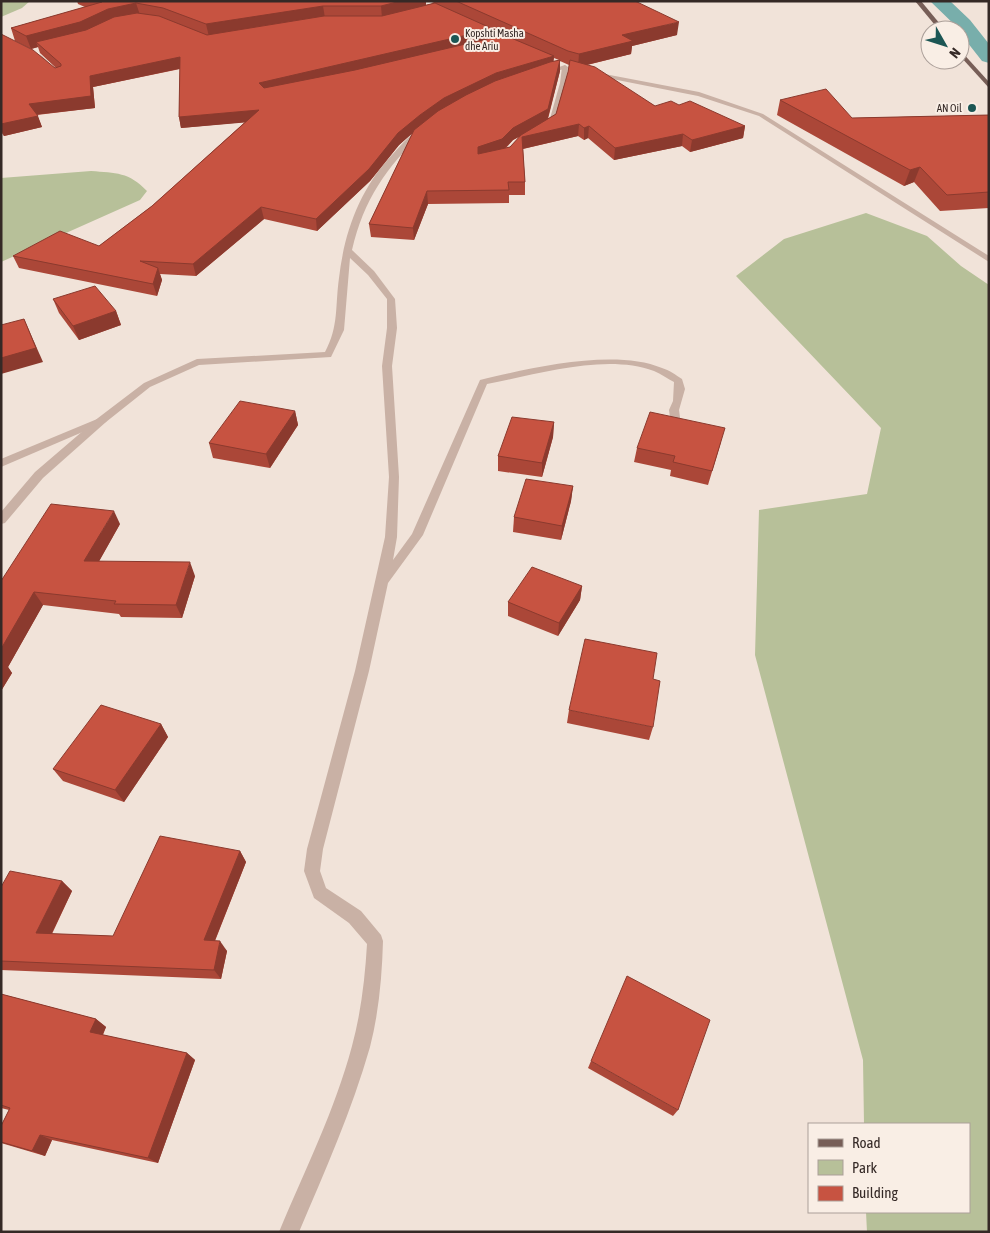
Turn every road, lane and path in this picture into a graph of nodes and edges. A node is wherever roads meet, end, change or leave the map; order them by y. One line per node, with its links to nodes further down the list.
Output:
1 (918, 1): 2 (main road)
2 (934, 20)
3 (1, 38): 5 (street)
4 (42, 48): 5 (street)
5 (32, 51): 11 (street)
6 (556, 63): 8 (street)
7 (970, 64): 12 (main road)
8 (569, 68): 10 (street); 14 (street)
9 (585, 72): 16 (street)
10 (537, 74)
11 (60, 76)
12 (989, 86)
13 (431, 122): 15 (street)
14 (538, 131)
15 (347, 250): 17 (street); 21 (street)
16 (989, 260)
17 (102, 420): 19 (street); 20 (street)
18 (676, 426): 21 (street)
19 (1, 463)
20 (1, 520)
21 (382, 585): 22 (street)
22 (289, 1232)

